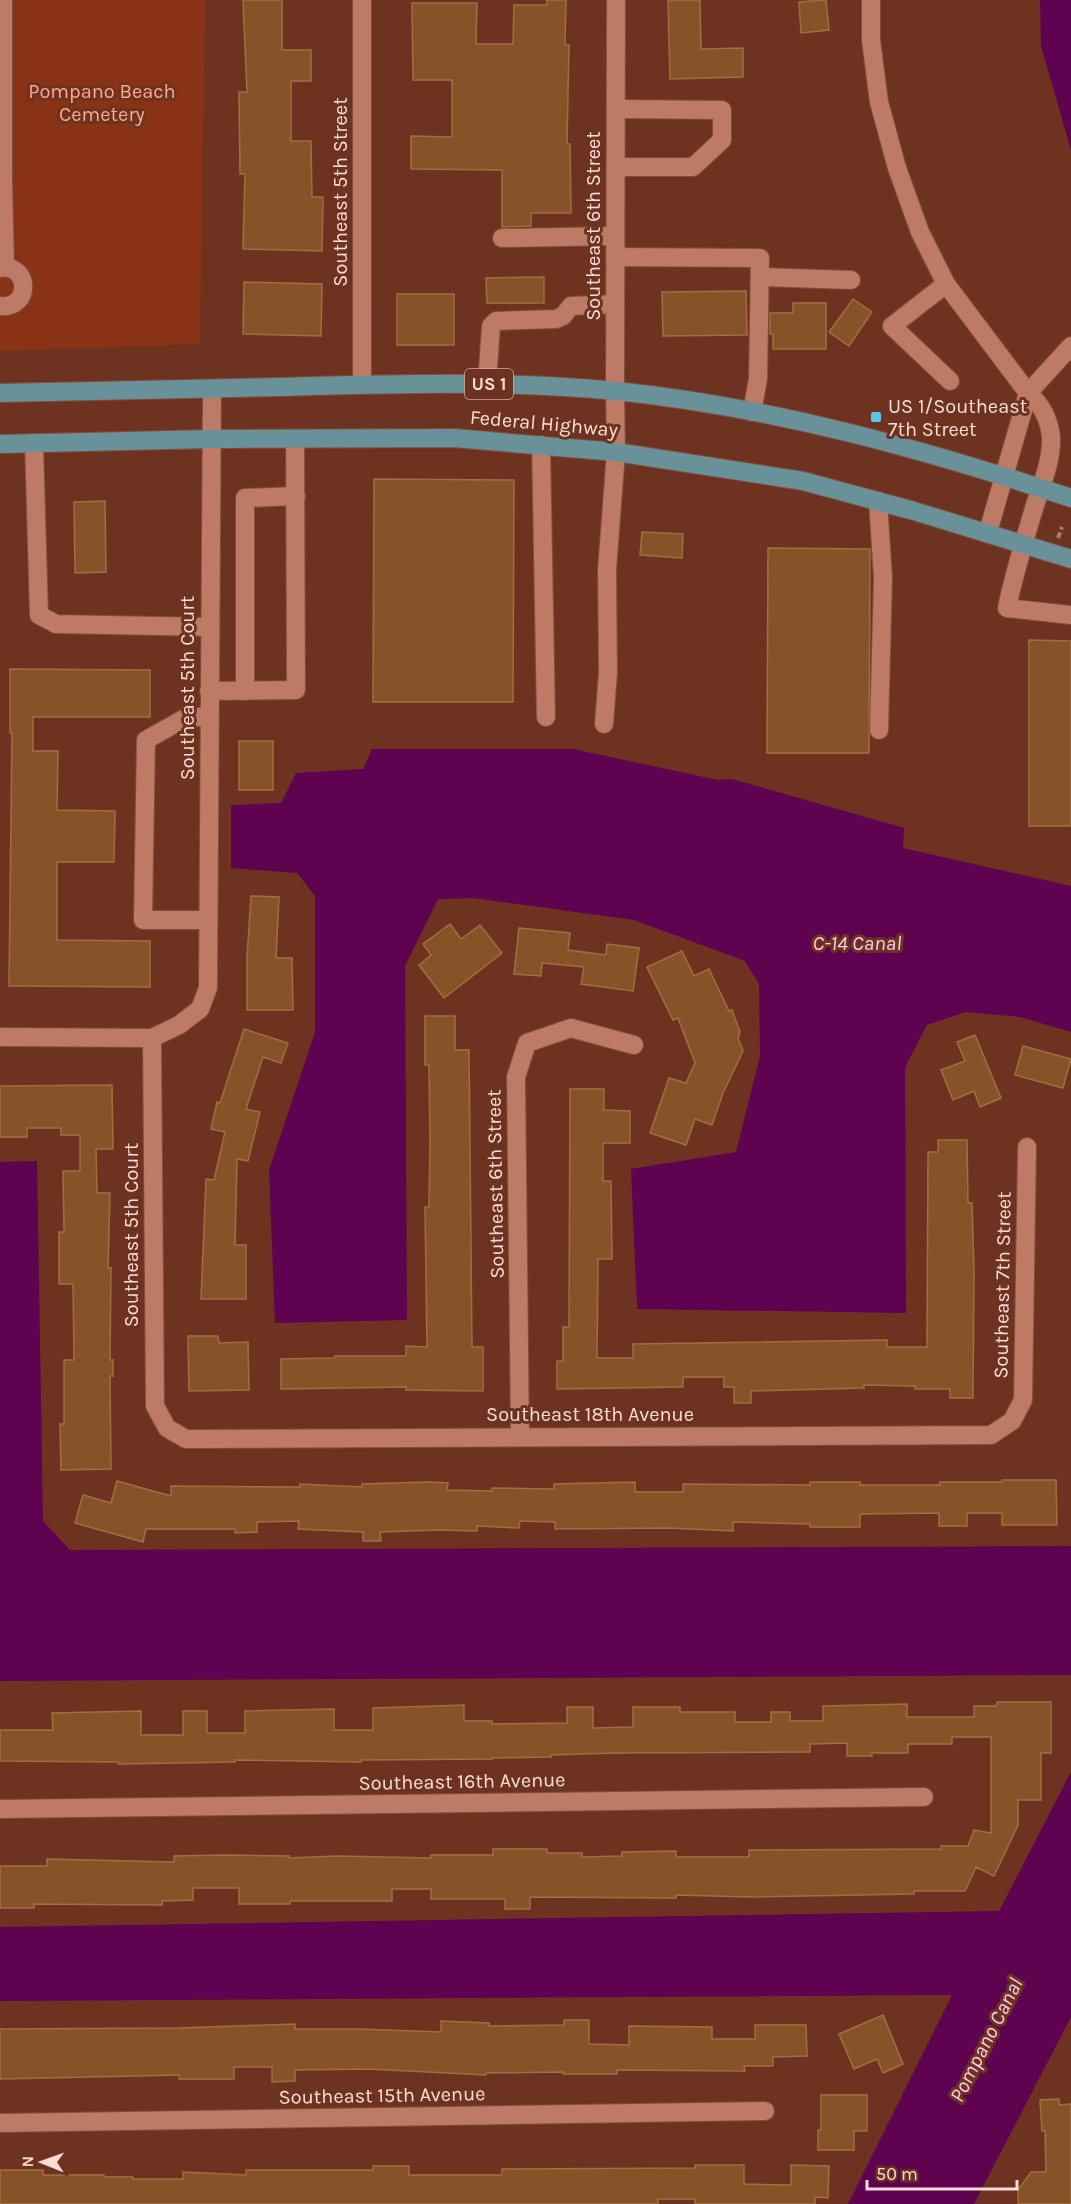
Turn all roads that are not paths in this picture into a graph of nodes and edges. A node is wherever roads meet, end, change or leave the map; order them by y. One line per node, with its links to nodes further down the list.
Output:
1 (3, 0): 7 (street)
2 (362, 0): 19 (street, Southeast 5th Street)
3 (616, 0): 5 (street, Southeast 6th Street)
4 (871, 0): 14 (street)
5 (616, 109): 6 (street, Southeast 6th Street); 6 (street)
6 (616, 167): 8 (street, Southeast 6th Street)
7 (2, 180): 11 (street)
8 (615, 236): 9 (street); 10 (street, Southeast 6th Street)
9 (502, 238)
10 (615, 257): 12 (street); 15 (street, Southeast 6th Street)
11 (2, 267): 16 (street)
12 (760, 277): 13 (street); 25 (street)
13 (851, 280)
14 (946, 284): 18 (street); 24 (street)
15 (615, 304): 20 (street); 22 (street, Southeast 6th Street)
16 (0, 306)
17 (1071, 346): 24 (street)
18 (950, 381)
19 (362, 384): 20 (main road, Federal Highway / US 1); 21 (main road, Federal Highway / US 1)
20 (487, 384): 22 (main road, Federal Highway / US 1)
21 (212, 389): 23 (main road, Federal Highway / US 1); 26 (street, Southeast 5th Court)
22 (615, 391): 25 (main road, Federal Highway / US 1); 31 (street, Southeast 6th Street)
23 (0, 393)
24 (1028, 393): 32 (street); 33 (street)
25 (752, 412): 32 (main road, Federal Highway / US 1)
26 (211, 439): 27 (main road, Federal Highway); 28 (main road, Federal Highway); 41 (street, Southeast 5th Court)
27 (295, 439): 30 (main road, Federal Highway); 34 (street)
28 (34, 443): 29 (main road, Federal Highway); 41 (street)
29 (0, 444)
30 (541, 445): 31 (main road, Federal Highway); 45 (street)
31 (616, 452): 36 (main road, Federal Highway); 46 (street, Southeast 6th Street)
32 (1004, 476): 33 (main road, Federal Highway / US 1); 37 (street)
33 (1041, 488): 35 (main road, Federal Highway / US 1); 38 (street)
34 (296, 496): 43 (street); 43 (street)
35 (1071, 498)
36 (878, 501): 37 (main road, Federal Highway); 47 (street)
37 (988, 532): 38 (main road, Federal Highway)
38 (1024, 544): 39 (main road, Federal Highway); 40 (street)
39 (1071, 559)
40 (1071, 615)
41 (210, 627): 42 (street, Southeast 5th Court)
42 (209, 691): 43 (street); 44 (street, Southeast 5th Court)
43 (245, 691)
44 (209, 717): 48 (street, Southeast 5th Court); 48 (street)
45 (546, 717)
46 (604, 724)
47 (879, 730)
48 (208, 920): 50 (street, Southeast 5th Court)
49 (0, 1037): 50 (street)
50 (152, 1038): 54 (street, Southeast 5th Court)
51 (634, 1045): 55 (street, Southeast 6th Street)
52 (1027, 1147): 53 (street, Southeast 7th Street)
53 (1012, 1421): 55 (street, Southeast 18th Avenue)
54 (167, 1428): 55 (street, Southeast 18th Avenue)
55 (520, 1437)
56 (924, 1797): 57 (street, Southeast 16th Avenue)
57 (0, 1809)
58 (765, 2111): 59 (street, Southeast 15th Avenue)
59 (0, 2123)

